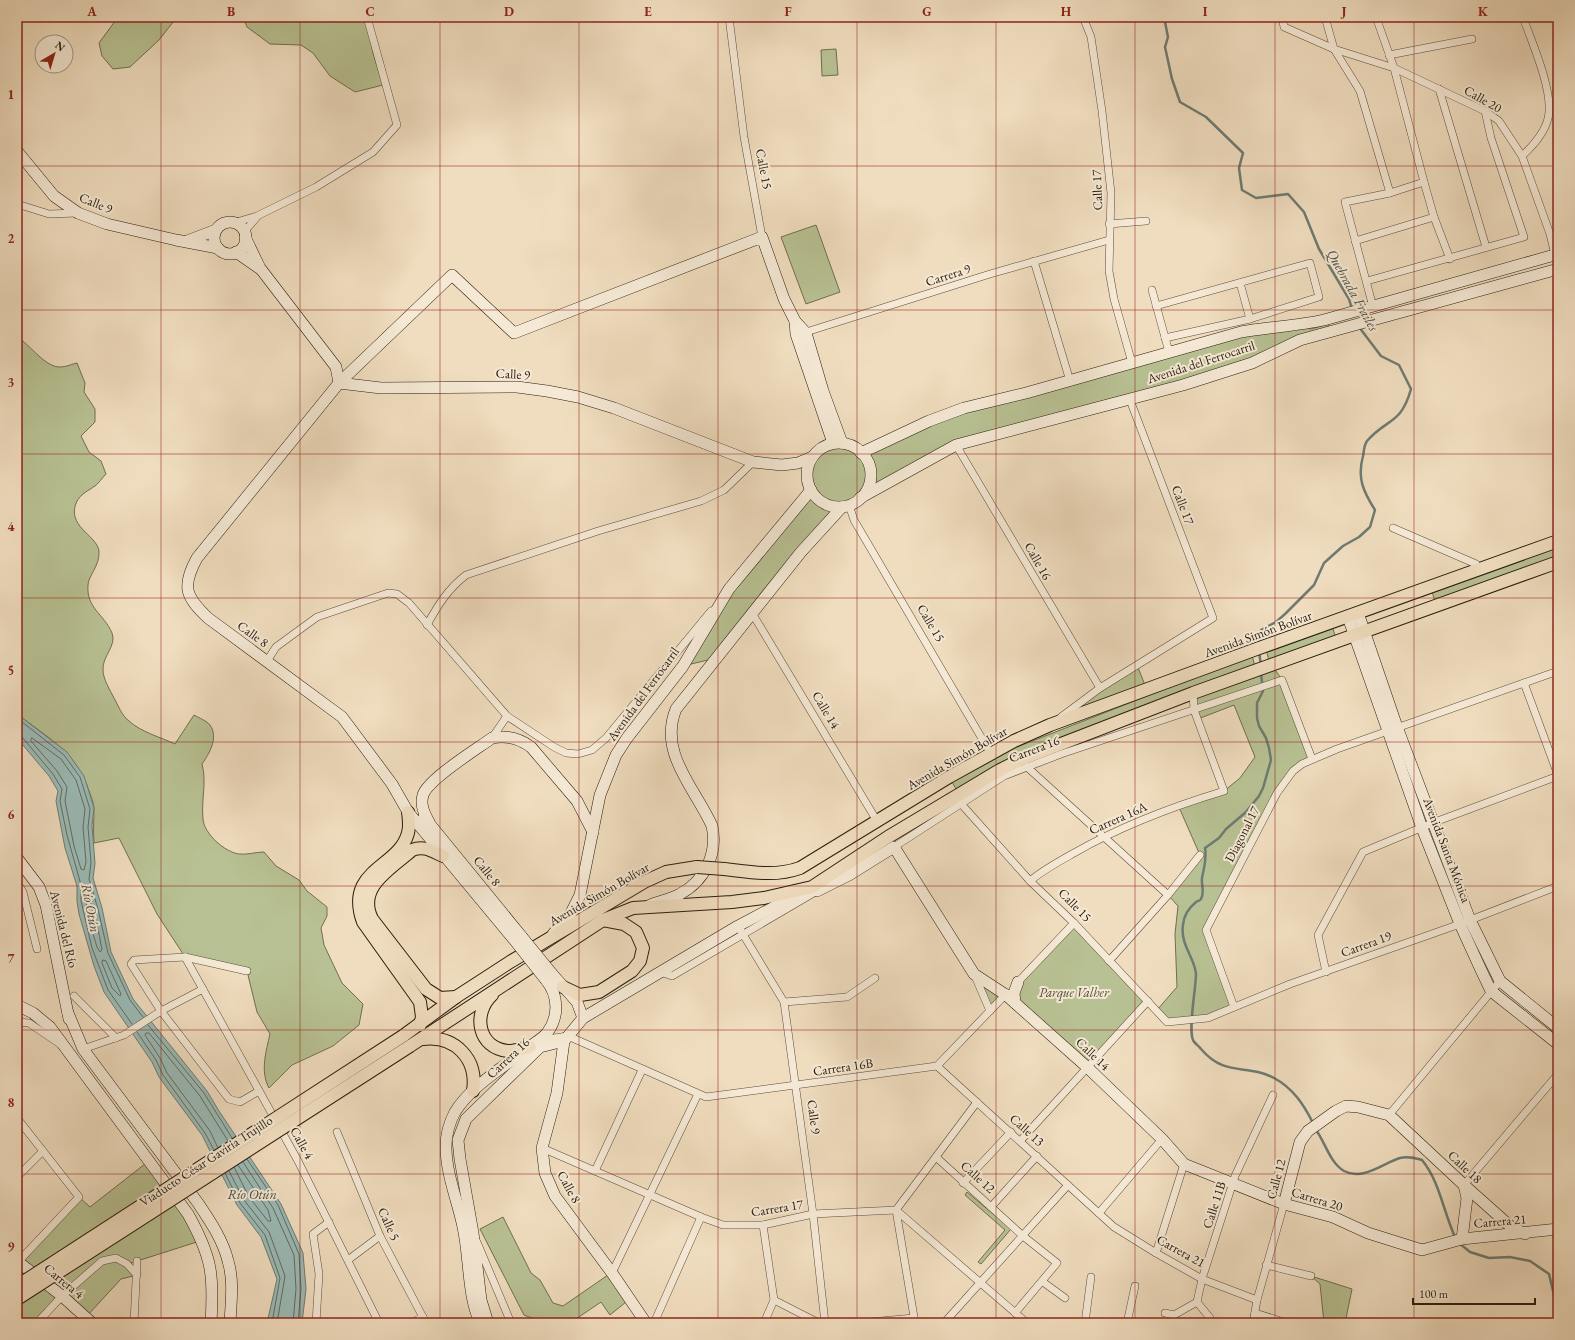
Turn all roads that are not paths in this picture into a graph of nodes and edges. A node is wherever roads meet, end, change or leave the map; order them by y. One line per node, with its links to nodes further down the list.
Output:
1 (367, 17): 21 (street)
2 (729, 17): 28 (street, Calle 15)
3 (1083, 17): 25 (street, Calle 17)
4 (1282, 17): 10 (street, Calle 20)
5 (1325, 17): 10 (street)
6 (1385, 17): 8 (street)
7 (1523, 17): 16 (street)
8 (1376, 18): 11 (street)
9 (1472, 39): 11 (street)
10 (1334, 48): 12 (street, Calle 20); 18 (street)
11 (1390, 55): 12 (street)
12 (1394, 68): 13 (street, Calle 20); 17 (street)
13 (1439, 89): 14 (street, Calle 20); 32 (street)
14 (1484, 111): 16 (street, Calle 20); 32 (street)
15 (17, 151): 20 (main road, Calle 9)
16 (1522, 156): 35 (street, Calle 20)
17 (1424, 182): 18 (street); 22 (street)
18 (1390, 193): 31 (street)
19 (17, 204): 20 (street)
20 (78, 213): 30 (main road, Calle 9)
21 (257, 216): 24 (street); 27 (street)
22 (1434, 217): 31 (street); 36 (street)
23 (1146, 221): 25 (street)
24 (233, 223): 26 (main road); 27 (main road)
25 (1109, 224): 29 (street, Calle 17)
26 (216, 230): 30 (main road, Calle 9); 33 (main road)
27 (245, 234): 34 (main road); 38 (main road)
28 (762, 237): 46 (main road, Calle 15); 51 (main road)
29 (1109, 240): 37 (street, Carrera 9); 49 (street, Calle 17)
30 (186, 241): 33 (main road, Calle 9)
31 (1355, 241): 40 (street)
32 (1486, 247): 36 (street)
33 (218, 248): 34 (main road)
34 (236, 252): 38 (main road)
35 (1556, 255): 44 (main road, Avenida del Ferrocarril)
36 (1450, 259): 40 (street)
37 (1034, 261): 46 (street, Carrera 9); 50 (street)
38 (260, 268): 51 (main road)
39 (1558, 269): 52 (main road, Avenida del Ferrocarril)
40 (1367, 281): 44 (street)
41 (1240, 283): 43 (street); 45 (street); 45 (street)
42 (1152, 290): 43 (street)
43 (1156, 306): 47 (street)
44 (1369, 308): 48 (main road, Avenida del Ferrocarril)
45 (1250, 319): 47 (street)
46 (801, 334): 53 (main road, Calle 15)
47 (1165, 338): 48 (street)
48 (1169, 352): 49 (main road, Avenida del Ferrocarril)
49 (1132, 363): 50 (main road, Avenida del Ferrocarril)
50 (1070, 381): 55 (main road, Avenida del Ferrocarril)
51 (339, 383): 57 (main road, Calle 9); 70 (main road, Calle 8)
52 (1130, 400): 54 (main road, Avenida del Ferrocarril); 73 (street, Calle 17)
53 (838, 443): 55 (main road); 56 (main road)
54 (956, 446): 59 (main road, Avenida del Ferrocarril); 73 (street, Calle 16)
55 (861, 453): 59 (main road)
56 (812, 457): 57 (main road, Calle 9); 58 (main road)
57 (752, 462): 68 (street)
58 (811, 490): 60 (main road); 65 (main road, Avenida del Ferrocarril)
59 (860, 498): 60 (main road)
60 (846, 506): 66 (main road); 80 (street, Calle 15)
61 (1393, 528): 64 (street)
62 (1558, 542): 64 (main road, Avenida Simón Bolívar)
63 (1558, 562): 69 (main road, Avenida Simón Bolívar)
64 (1478, 570): 67 (main road, Avenida Simón Bolívar)
65 (729, 589): 76 (street); 91 (main road, Avenida del Ferrocarril)
66 (752, 613): 88 (street, Calle 14); 102 (main road)
67 (1353, 615): 69 (main road); 77 (main road, Avenida Simón Bolívar)
68 (427, 625): 70 (street); 76 (street)
69 (1359, 634): 74 (main road, Avenida Simón Bolívar); 78 (main road, Avenida Santa Mónica)
70 (267, 661): 84 (main road, Calle 8)
71 (1558, 670): 72 (street)
72 (1524, 683): 78 (street); 83 (street)
73 (1100, 688): 77 (street)
74 (1192, 693): 75 (street); 85 (main road, Avenida Simón Bolívar)
75 (1194, 710): 81 (street, Carrera 16); 82 (street, Carrera 16); 92 (street, Carrera 16A)
76 (507, 716): 79 (street)
77 (1050, 726): 80 (main road, Avenida Simón Bolívar)
78 (1392, 729): 81 (street, Diagonal 17); 89 (main road, Avenida Santa Mónica); 90 (main road, Avenida Santa Mónica)
79 (492, 738): 87 (main road); 91 (main road)
80 (990, 754): 88 (main road, Avenida Simón Bolívar)
81 (1312, 759): 130 (street, Diagonal 17)
82 (1027, 767): 85 (street, Carrera 16); 92 (street)
83 (1558, 775): 89 (street)
84 (392, 784): 86 (main road, Calle 8); 87 (main road, Calle 8)
85 (958, 801): 93 (street, Carrera 16); 97 (street, Calle 15); 100 (main road, Avenida Simón Bolívar)
86 (408, 812): 95 (main road, Calle 8); 137 (main road)
87 (429, 822): 108 (main road, Calle 8)
88 (877, 822): 107 (main road, Avenida Simón Bolívar, bridge)
89 (1434, 822): 90 (street); 104 (main road, Avenida Santa Mónica)
90 (1422, 828): 104 (main road, Avenida Santa Mónica); 113 (street)
91 (593, 832): 107 (main road, Avenida del Ferrocarril)
92 (1104, 836): 97 (street, Carrera 16A); 101 (street)
93 (894, 847): 100 (main road, Carrera 16); 114 (main road, Calle 14)
94 (1200, 855): 101 (street)
95 (443, 856): 108 (main road, Calle 8); 125 (main road)
96 (18, 861): 133 (main road, Avenida del Río)
97 (1030, 881): 105 (street, Calle 15)
98 (17, 882): 109 (street)
99 (1558, 886): 104 (street, Carrera 19)
100 (814, 889): 102 (main road, Avenida Simón Bolívar); 106 (main road, Carrera 16)
101 (1168, 895): 111 (street)
102 (648, 906): 103 (main road, Avenida Simón Bolívar)
103 (603, 920): 115 (main road, Avenida Simón Bolívar); 120 (main road)
104 (1465, 922): 113 (street, Carrera 19); 118 (main road, Avenida Santa Mónica); 122 (main road, Avenida Santa Mónica)
105 (1074, 923): 111 (street, Calle 15); 119 (street)
106 (741, 930): 127 (street, Calle 9); 134 (main road, Carrera 16)
107 (548, 938): 125 (main road, Avenida Simón Bolívar)
108 (519, 940): 116 (main road, Calle 8, bridge)
109 (37, 949)
110 (185, 957): 112 (street); 121 (street, Calle 4); 131 (street)
111 (1109, 961): 126 (street, Calle 15)
112 (247, 971)
113 (1326, 972): 130 (street, Carrera 19)
114 (974, 974): 123 (main road, Calle 14); 132 (street, Calle 14)
115 (516, 975): 141 (main road, Avenida Simón Bolívar); 143 (main road)
116 (550, 978): 120 (main road, Calle 8); 143 (main road)
117 (875, 978): 127 (street)
118 (1500, 981): 122 (street); 138 (main road, Avenida Santa Mónica)
119 (1018, 982): 123 (street); 128 (main road)
120 (563, 987): 134 (main road, Calle 8)
121 (203, 989): 131 (street); 154 (street, Calle 4)
122 (1492, 991): 144 (main road, Avenida Santa Mónica); 159 (street)
123 (1006, 995): 128 (main road, Calle 14); 132 (street)
124 (74, 996): 140 (street)
125 (456, 997): 137 (main road, Avenida Simón Bolívar)
126 (1148, 1001): 135 (street, Calle 15); 150 (street)
127 (784, 1002): 153 (street, Calle 9)
128 (1015, 1003): 150 (main road, Calle 14)
129 (17, 1005): 147 (main road)
130 (1234, 1007): 135 (street, Carrera 19)
131 (161, 1011): 140 (street); 154 (street)
132 (990, 1011): 149 (street)
133 (68, 1013): 146 (main road); 147 (main road)
134 (583, 1018): 142 (main road, Carrera 16)
135 (1182, 1020)
136 (17, 1022): 147 (street)
137 (420, 1025): 139 (main road, Avenida Simón Bolívar)
138 (1558, 1028)
139 (403, 1036): 204 (main road, Viaducto César Gaviria Trujillo, bridge)
140 (116, 1038): 146 (street)
141 (423, 1039): 145 (main road, Avenida Simón Bolívar); 155 (main road)
142 (566, 1039): 143 (main road, Carrera 16); 148 (main road, Calle 8); 151 (street, Carrera 16B)
143 (536, 1044): 148 (main road); 155 (main road); 186 (main road, Carrera 16)
144 (1558, 1044)
145 (410, 1046): 208 (main road, Viaducto César Gaviria Trujillo, bridge)
146 (83, 1049): 221 (main road)
147 (70, 1052): 220 (main road)
148 (562, 1064): 165 (main road, Calle 8)
149 (937, 1066): 153 (street, Carrera 16B); 158 (street, Calle 13)
150 (1088, 1068): 163 (main road, Calle 14); 164 (street)
151 (642, 1070): 156 (street, Carrera 16B); 170 (street)
152 (1558, 1074): 175 (street)
153 (796, 1086): 156 (street, Carrera 16B); 181 (street, Calle 9)
154 (259, 1091): 183 (street, Calle 4)
155 (473, 1091): 225 (main road)
156 (698, 1094): 176 (street)
157 (1273, 1095): 173 (street, Calle 11B)
158 (977, 1102): 162 (street, Calle 13); 168 (street)
159 (1389, 1115): 175 (main road, Calle 18); 177 (main road, Calle 12)
160 (17, 1118): 166 (street)
161 (337, 1132): 188 (street, Calle 5)
162 (1011, 1132): 164 (street, Calle 13); 172 (street)
163 (1162, 1139): 169 (main road, Calle 14); 180 (street)
164 (1021, 1140): 167 (street, Calle 13)
165 (542, 1148): 170 (street, Carrera 17); 197 (main road, Calle 8)
166 (43, 1151): 171 (street); 195 (street)
167 (1037, 1156): 174 (street, Calle 13); 178 (street)
168 (936, 1157): 172 (street, Calle 12); 179 (street)
169 (1184, 1164): 173 (main road, Carrera 20); 192 (street)
170 (595, 1171): 176 (street, Carrera 17)
171 (17, 1177)
172 (963, 1183): 178 (street, Calle 12)
173 (1233, 1184): 177 (main road, Carrera 20); 201 (street, Calle 11B)
174 (1068, 1185): 180 (street, Calle 13); 189 (street)
175 (1464, 1185): 187 (main road, Calle 18); 190 (main road)
176 (650, 1194): 182 (street, Carrera 17); 197 (street)
177 (1284, 1204): 191 (main road, Carrera 20); 196 (street, Calle 12)
178 (991, 1207): 189 (street, Calle 12)
179 (896, 1210): 181 (street, Carrera 17); 203 (street); 216 (street)
180 (1099, 1213): 192 (street, Carrera 21)
181 (813, 1214): 184 (street, Carrera 17); 232 (street, Calle 9)
182 (701, 1218): 184 (street, Carrera 17); 229 (street)
183 (329, 1222): 193 (street, Calle 4); 222 (street)
184 (763, 1225): 209 (street)
185 (1558, 1229): 187 (main road, Carrera 21)
186 (473, 1233): 226 (main road); 227 (street)
187 (1525, 1234): 190 (main road, Carrera 21)
188 (380, 1236): 193 (street); 215 (street, Calle 5)
189 (1023, 1236): 202 (street, Calle 12); 203 (street)
190 (1462, 1239): 191 (main road, Carrera 21)
191 (1422, 1250)
192 (1156, 1253): 201 (street, Carrera 21)
193 (348, 1260): 223 (street, Calle 4)
194 (137, 1261): 198 (street)
195 (18, 1262): 206 (main road, Carrera 4)
196 (1266, 1265): 199 (street); 210 (street, Calle 12)
197 (612, 1273): 228 (main road, Calle 8)
198 (137, 1274): 206 (street); 219 (street)
199 (1311, 1276)
200 (1091, 1277): 236 (street)
201 (1202, 1279): 210 (street, Carrera 21); 211 (street, Calle 11B)
202 (1043, 1282): 207 (street); 212 (street)
203 (979, 1283): 212 (street); 234 (street)
204 (17, 1286)
205 (1135, 1286): 237 (street)
206 (62, 1296): 217 (street); 218 (main road, Carrera 4)
207 (1065, 1298)
208 (17, 1299)
209 (774, 1300): 230 (street); 231 (street)
210 (1257, 1300): 214 (street, Calle 12)
211 (1197, 1302): 213 (street); 238 (street)
212 (1016, 1313): 235 (street)
213 (1165, 1313)
214 (1255, 1313): 239 (street, Calle 12); 240 (street)
215 (425, 1320): 224 (street)
216 (914, 1321): 233 (street)
217 (37, 1323)
218 (92, 1323)
219 (134, 1323)
220 (211, 1323)
221 (230, 1323)
222 (316, 1323)
223 (379, 1323)
224 (411, 1323)
225 (480, 1323)
226 (488, 1323)
227 (511, 1323)
228 (646, 1323)
229 (654, 1323)
230 (764, 1323)
231 (819, 1323)
232 (825, 1323)
233 (859, 1323)
234 (944, 1323)
235 (1027, 1323)
236 (1085, 1323)
237 (1127, 1323)
238 (1209, 1323)
239 (1253, 1323)
240 (1287, 1323)

